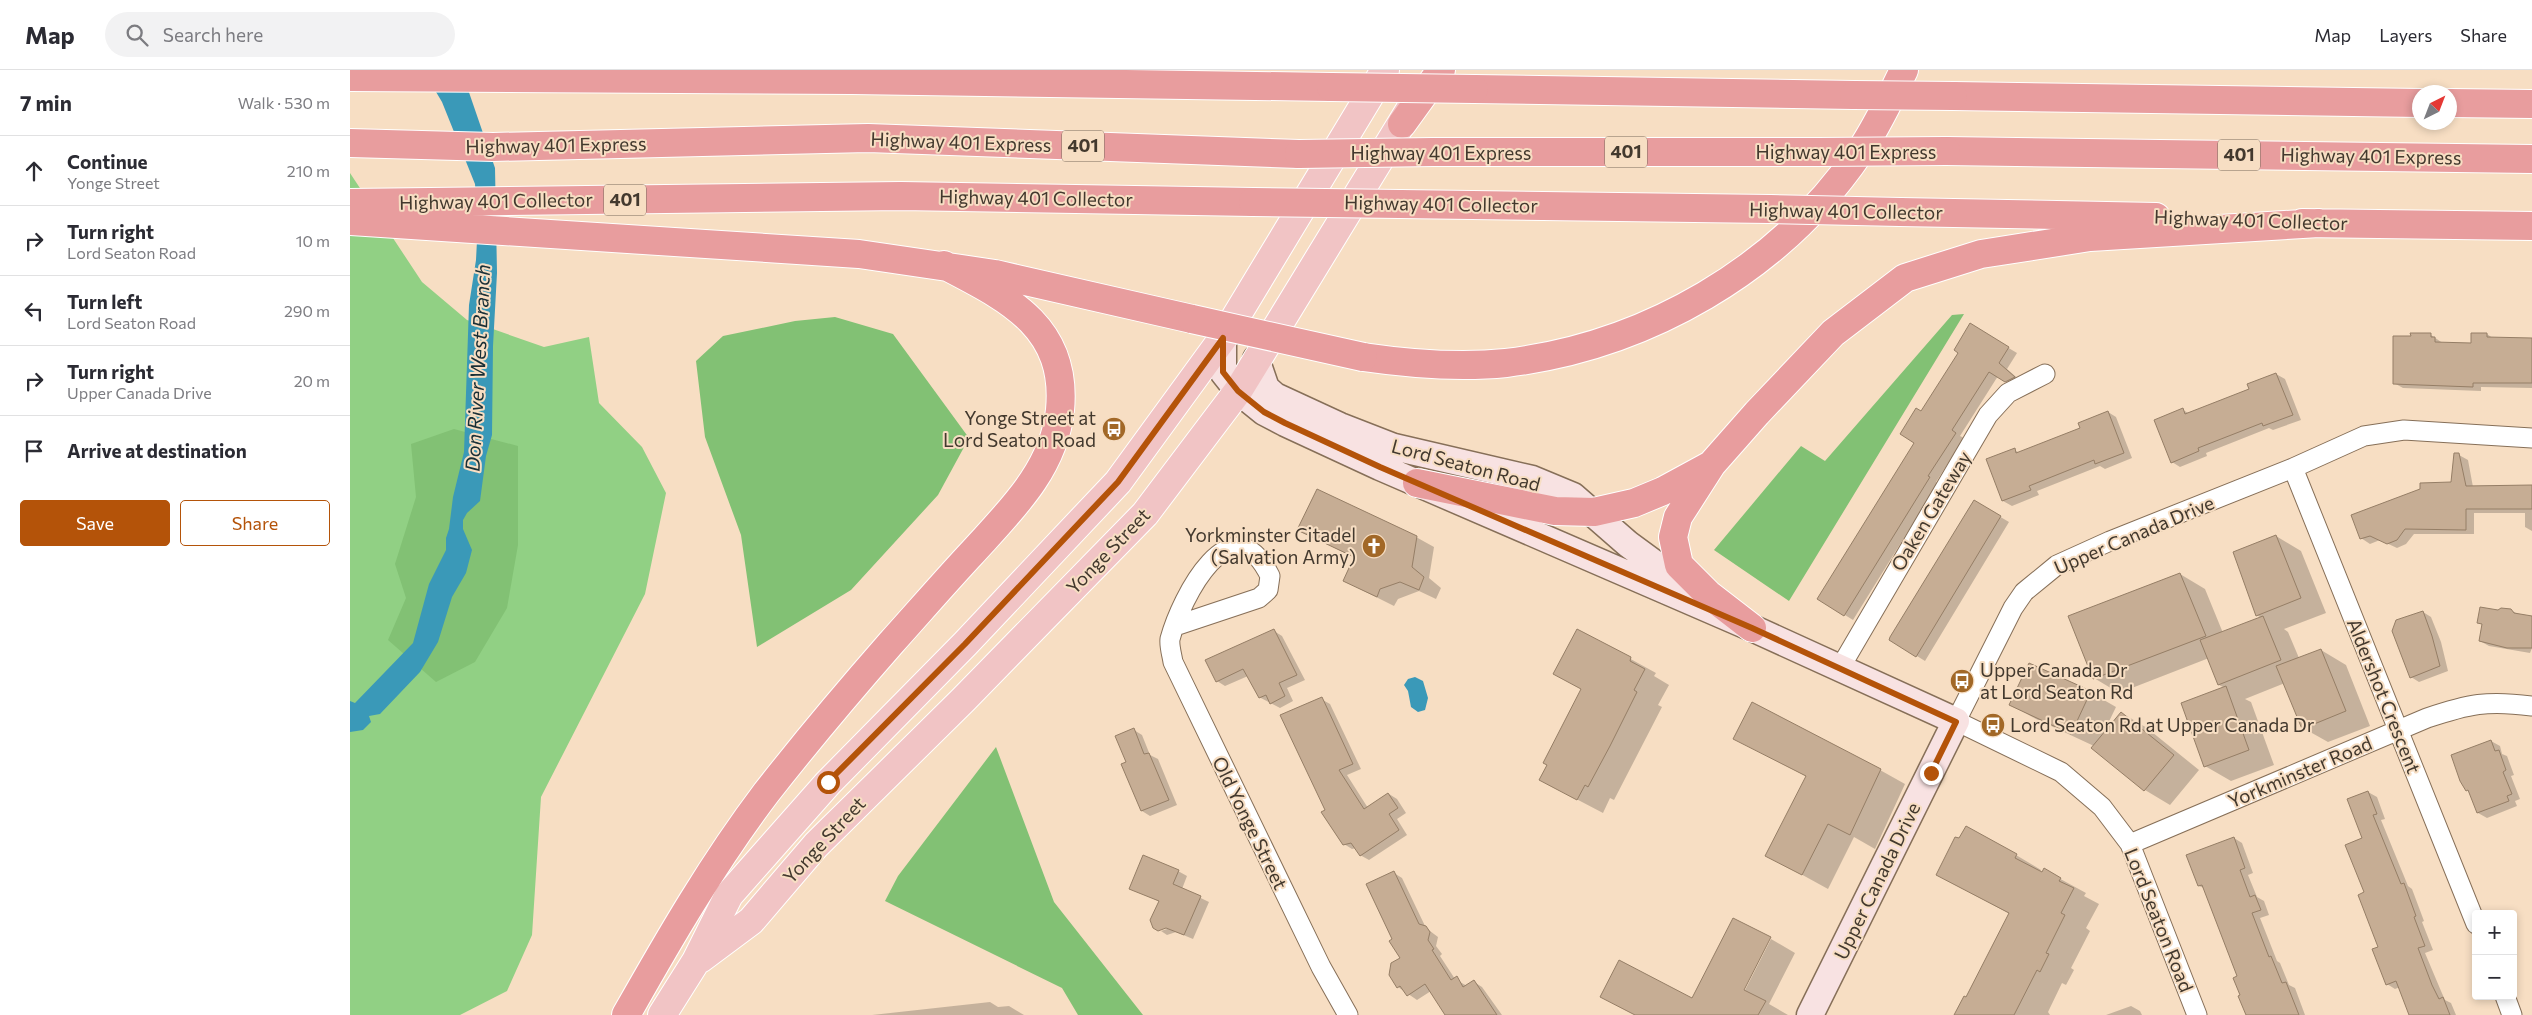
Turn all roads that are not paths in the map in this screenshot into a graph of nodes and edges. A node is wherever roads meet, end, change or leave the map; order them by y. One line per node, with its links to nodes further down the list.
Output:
1 (1385, 70): 17 (main road, Yonge Street)
2 (1433, 70): 9 (main road, Yonge Street)
3 (1441, 70): 9 (highway)
4 (1904, 70): 16 (highway, bridge)
5 (350, 77): 6 (highway, bridge)
6 (2412, 103)
7 (2457, 103): 8 (highway)
8 (2532, 104)
9 (1402, 124): 18 (main road, Yonge Street)
10 (350, 143): 11 (highway, Highway 401 Express / 401, bridge)
11 (2532, 159)
12 (350, 203): 14 (highway, Highway 401 Collector / 401, bridge)
13 (350, 221): 16 (highway)
14 (2319, 223): 15 (highway, Highway 401 Collector / 401); 22 (highway)
15 (2532, 226)
16 (944, 265): 36 (highway)
17 (1223, 338): 20 (street, Lord Seaton Road); 34 (main road, Yonge Street)
18 (1256, 359): 20 (main road, Yonge Street); 25 (street, Lord Seaton Road)
19 (2044, 374): 28 (street, Oaken Gateway)
20 (1238, 391): 24 (street, Lord Seaton Road); 34 (main road, Yonge Street)
21 (2532, 438): 23 (street, Upper Canada Drive)
22 (1712, 464): 25 (highway); 27 (highway)
23 (2293, 468): 30 (street, Upper Canada Drive); 31 (street, Aldershot Crescent)
24 (1417, 483): 25 (highway); 27 (street, Lord Seaton Road)
25 (1594, 512): 27 (street, Lord Seaton Road)
26 (1175, 626): 26 (street, Old Yonge Street); 38 (street, Old Yonge Street)
27 (1752, 628): 28 (street, Lord Seaton Road)
28 (1840, 668): 30 (street, Lord Seaton Road)
29 (2532, 706): 31 (street, Yorkminster Road)
30 (1956, 722): 32 (street, Lord Seaton Road); 39 (street, Upper Canada Drive)
31 (2398, 730): 32 (street, Yorkminster Road); 33 (street, Aldershot Crescent)
32 (2130, 844): 40 (street, Lord Seaton Road)
33 (2472, 914)
34 (696, 961): 37 (main road, Yonge Street)
35 (2506, 1000): 41 (street)
36 (626, 1015)
37 (662, 1015)
38 (1348, 1015)
39 (1810, 1015)
40 (2197, 1015)
41 (2512, 1015)

